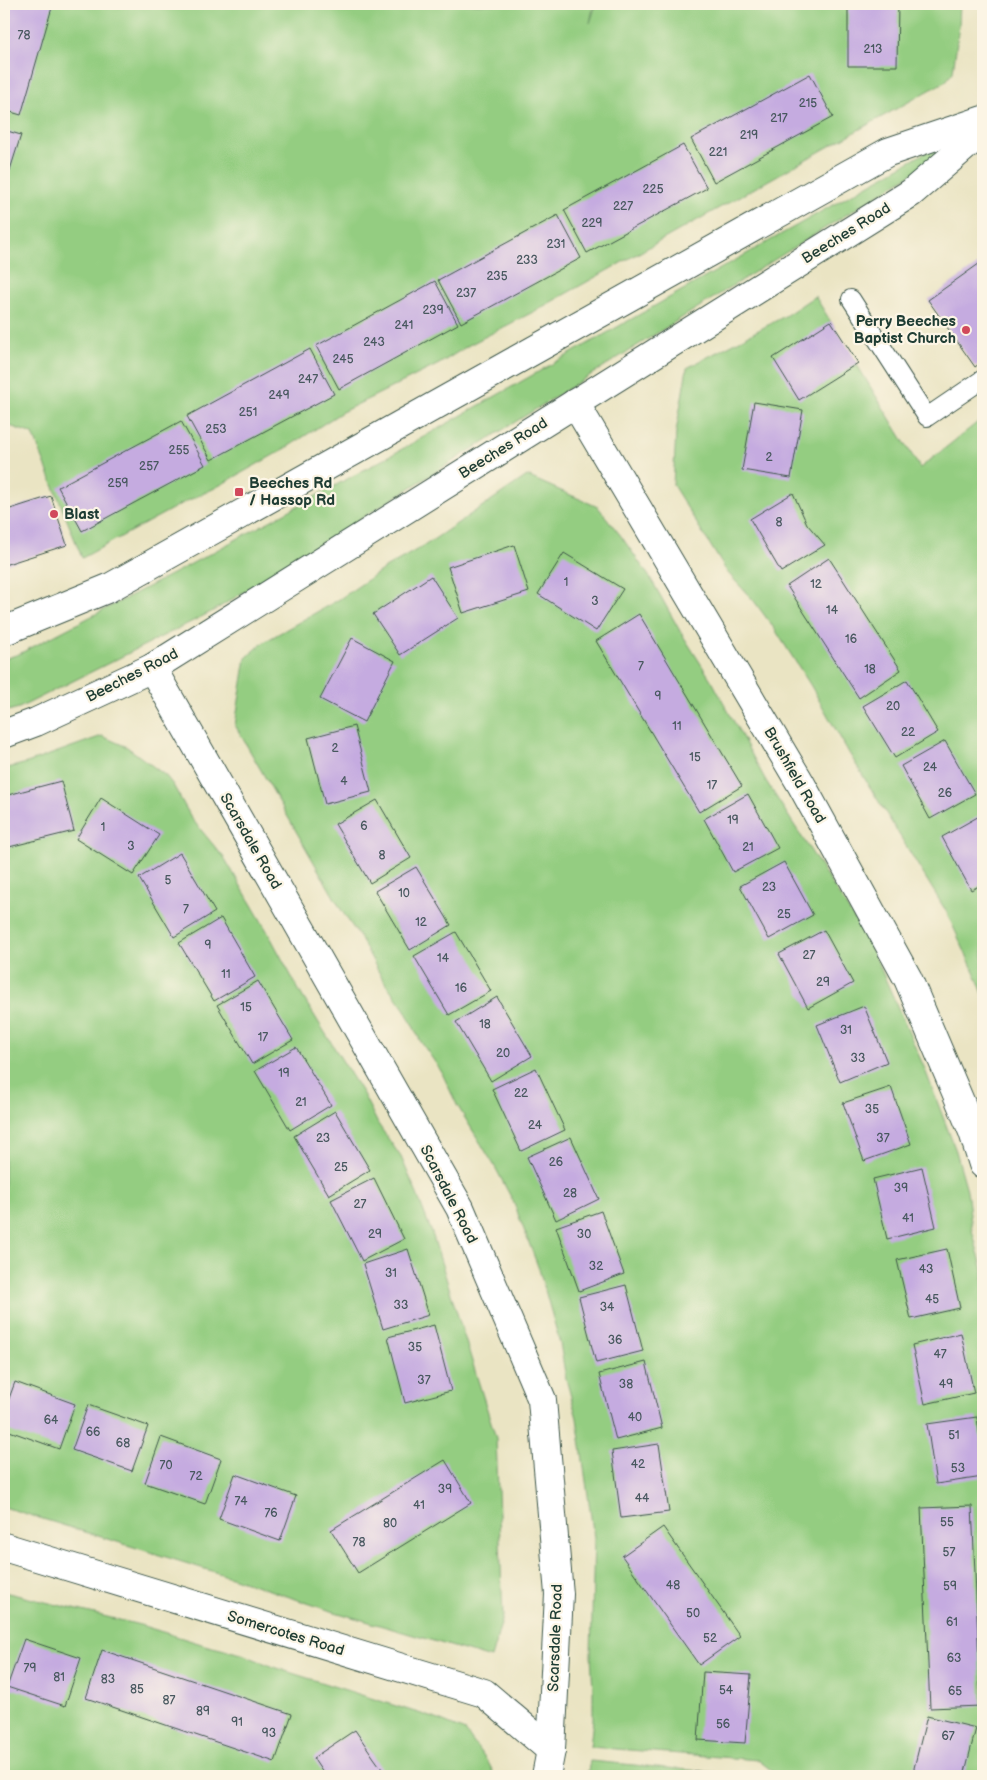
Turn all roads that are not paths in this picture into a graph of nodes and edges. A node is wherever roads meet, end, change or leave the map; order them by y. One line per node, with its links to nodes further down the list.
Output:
1 (983, 120): 6 (street)
2 (983, 131): 5 (street, Beeches Road)
3 (851, 299): 4 (lane)
4 (983, 379)
5 (575, 403): 7 (street, Beeches Road); 9 (street, Brushfield Road)
6 (4, 631)
7 (152, 668): 8 (street, Beeches Road); 11 (street, Scarsdale Road)
8 (4, 734)
9 (983, 1164)
10 (4, 1547): 11 (street, Somercotes Road)
11 (551, 1750): 12 (street, Scarsdale Road)
12 (546, 1776)

